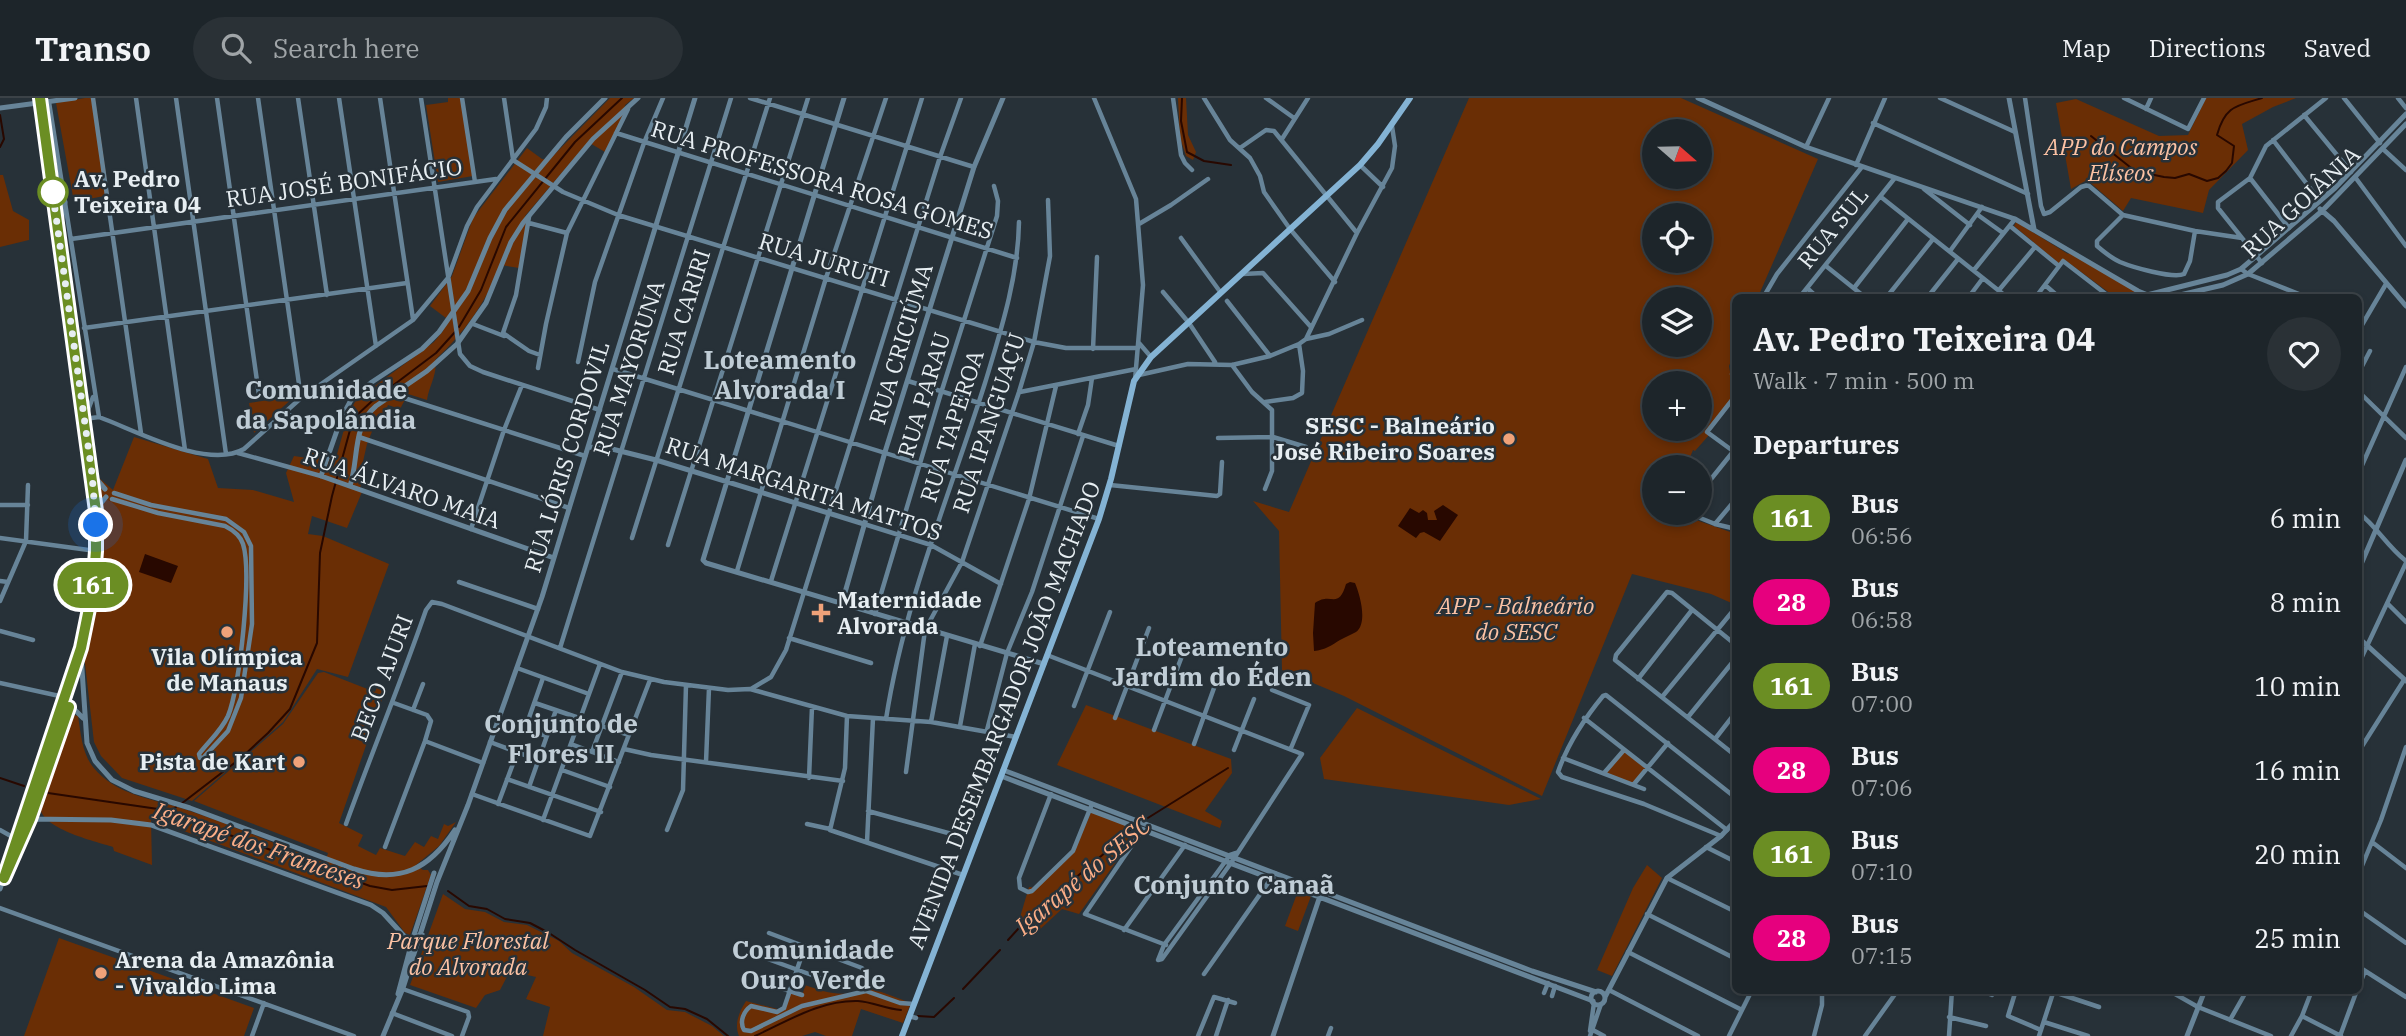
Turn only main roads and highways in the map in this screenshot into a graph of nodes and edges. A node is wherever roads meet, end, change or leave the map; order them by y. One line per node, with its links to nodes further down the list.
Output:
1 (1410, 98): 2 (main road, AVENIDA DESEMBARGADOR JOÃO MACHADO)
2 (902, 1036)

